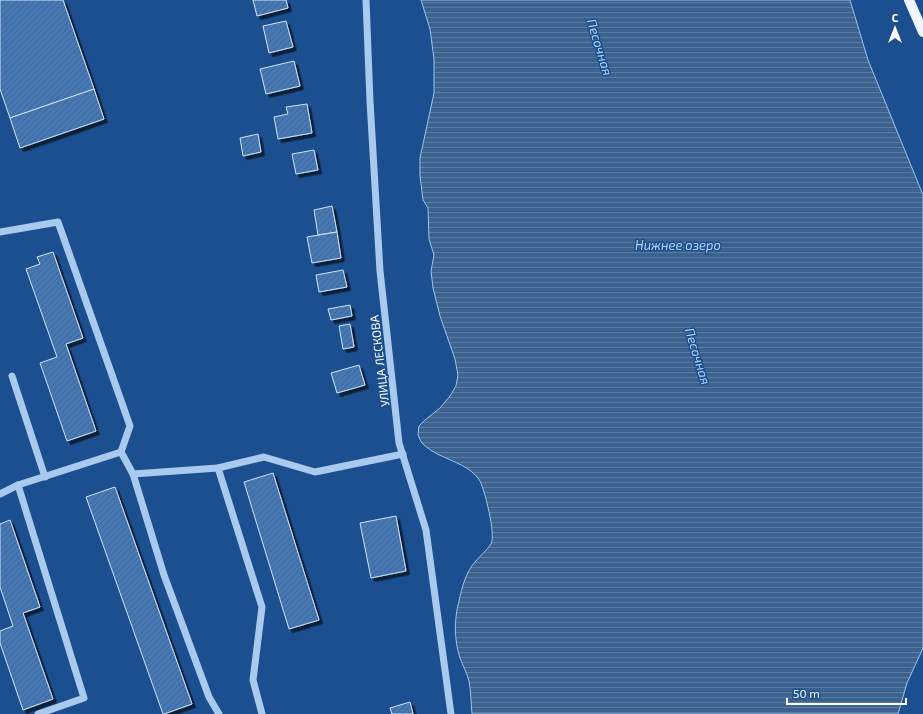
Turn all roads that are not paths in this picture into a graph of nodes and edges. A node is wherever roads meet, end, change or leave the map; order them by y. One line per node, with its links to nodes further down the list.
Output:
1 (366, 0): 7 (street, УЛИЦА ЛЕСКОВА)
2 (909, 0): 3 (main road)
3 (923, 32)
4 (0, 232): 6 (street)
5 (12, 376): 10 (street)
6 (121, 452): 9 (street); 10 (street)
7 (403, 454): 8 (street); 16 (street, УЛИЦА ЛЕСКОВА)
8 (218, 468): 9 (street); 15 (street)
9 (133, 474): 14 (street)
10 (45, 477): 11 (street)
11 (18, 485): 12 (street); 13 (street)
12 (0, 494)
13 (38, 714)
14 (219, 714)
15 (262, 714)
16 (451, 714)

